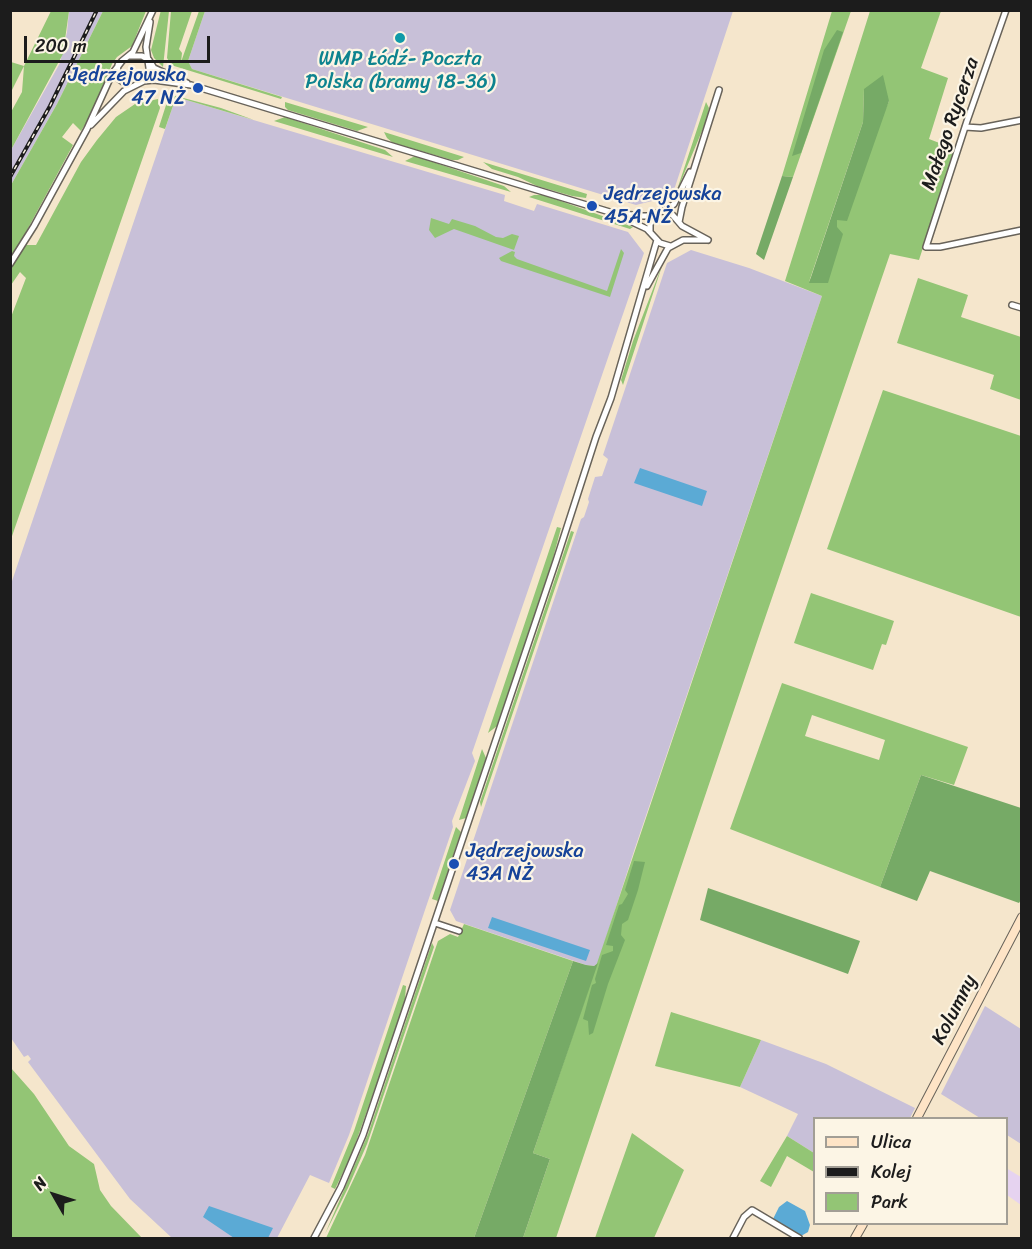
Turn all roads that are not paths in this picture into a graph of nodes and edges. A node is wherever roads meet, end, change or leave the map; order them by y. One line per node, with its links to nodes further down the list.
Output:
1 (153, 10): 3 (street)
2 (1006, 10): 12 (street, Małego Rycerza)
3 (150, 18): 4 (street); 5 (street)
4 (130, 56): 5 (street); 6 (street)
5 (148, 60): 7 (street); 8 (street)
6 (118, 64): 9 (street); 13 (street)
7 (144, 81): 8 (street); 9 (street)
8 (191, 86): 16 (street)
9 (130, 87): 13 (street)
10 (719, 90): 14 (street)
11 (1022, 120): 12 (street)
12 (965, 127): 19 (street, Małego Rycerza)
13 (87, 129): 24 (street)
14 (697, 157): 15 (street); 18 (street)
15 (664, 211): 17 (street); 18 (street)
16 (613, 213): 17 (street); 20 (street)
17 (654, 214): 20 (street)
18 (681, 224): 22 (street); 22 (street)
19 (1022, 230)
20 (650, 232): 21 (street)
21 (657, 240): 23 (street); 25 (street)
22 (680, 241): 23 (street)
23 (672, 246): 25 (street)
24 (10, 264)
25 (641, 299): 29 (street)
26 (1011, 305): 27 (street)
27 (1022, 308)
28 (1022, 917): 31 (street, Kolumny)
29 (435, 923): 30 (street); 33 (street)
30 (459, 931)
31 (918, 1117)
32 (862, 1225): 36 (street)
33 (315, 1239)
34 (733, 1239): 35 (street)
35 (799, 1239)
36 (855, 1239)

